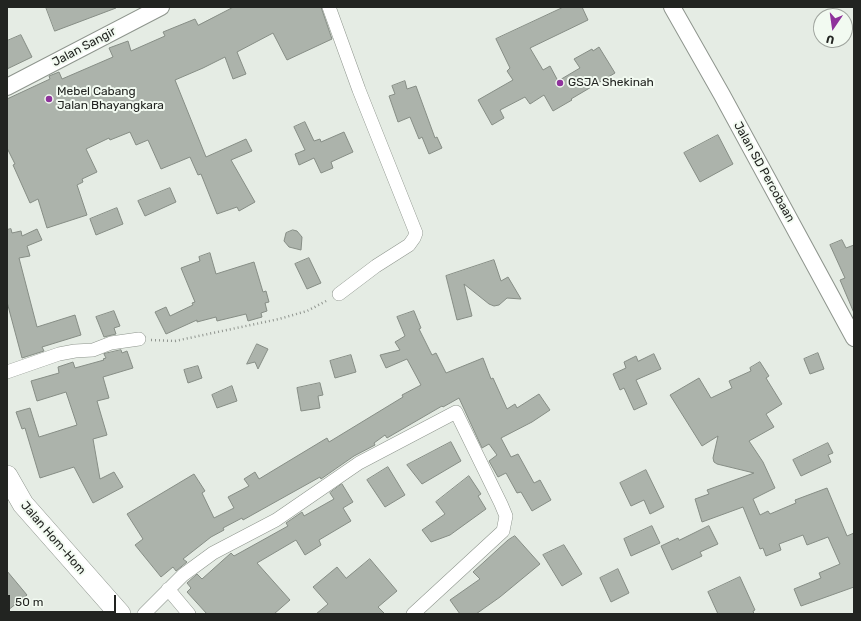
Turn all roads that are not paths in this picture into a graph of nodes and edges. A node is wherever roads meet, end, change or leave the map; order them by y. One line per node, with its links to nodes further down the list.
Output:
1 (161, 7): 4 (street, Jalan Sangir)
2 (329, 7): 5 (street)
3 (672, 7): 6 (street, Jalan SD Percobaan)
4 (7, 87)
5 (339, 294)
6 (854, 338)
7 (139, 339): 8 (street)
8 (7, 372)
9 (7, 479): 11 (highway, Jalan Hom-Hom)
10 (168, 589): 12 (street); 13 (street); 14 (street)
11 (120, 614)
12 (144, 614)
13 (189, 614)
14 (413, 614)

